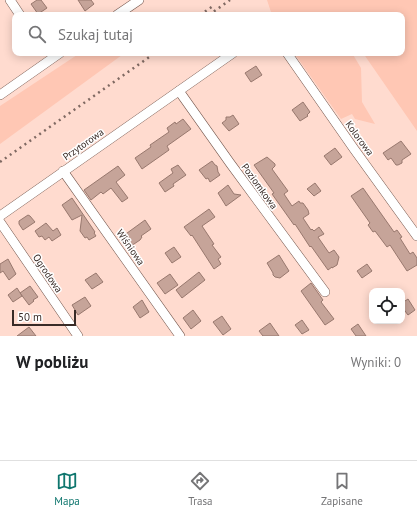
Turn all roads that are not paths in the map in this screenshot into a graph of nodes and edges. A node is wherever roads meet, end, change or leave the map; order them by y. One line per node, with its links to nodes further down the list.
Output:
1 (10, 0): 3 (street)
2 (139, 0): 4 (street)
3 (18, 12)
4 (121, 12)
5 (49, 56): 9 (street)
6 (229, 56): 8 (street)
7 (289, 56): 13 (street, Kolorowa)
8 (179, 90): 10 (street, Przytorowa); 14 (street, Poziomkowa)
9 (0, 95)
10 (63, 171): 11 (street, Przytorowa); 16 (street, Wiśniowa)
11 (0, 216)
12 (0, 222): 15 (street, Ogrodowa)
13 (417, 236)
14 (325, 292)
15 (78, 336)
16 (180, 336)

